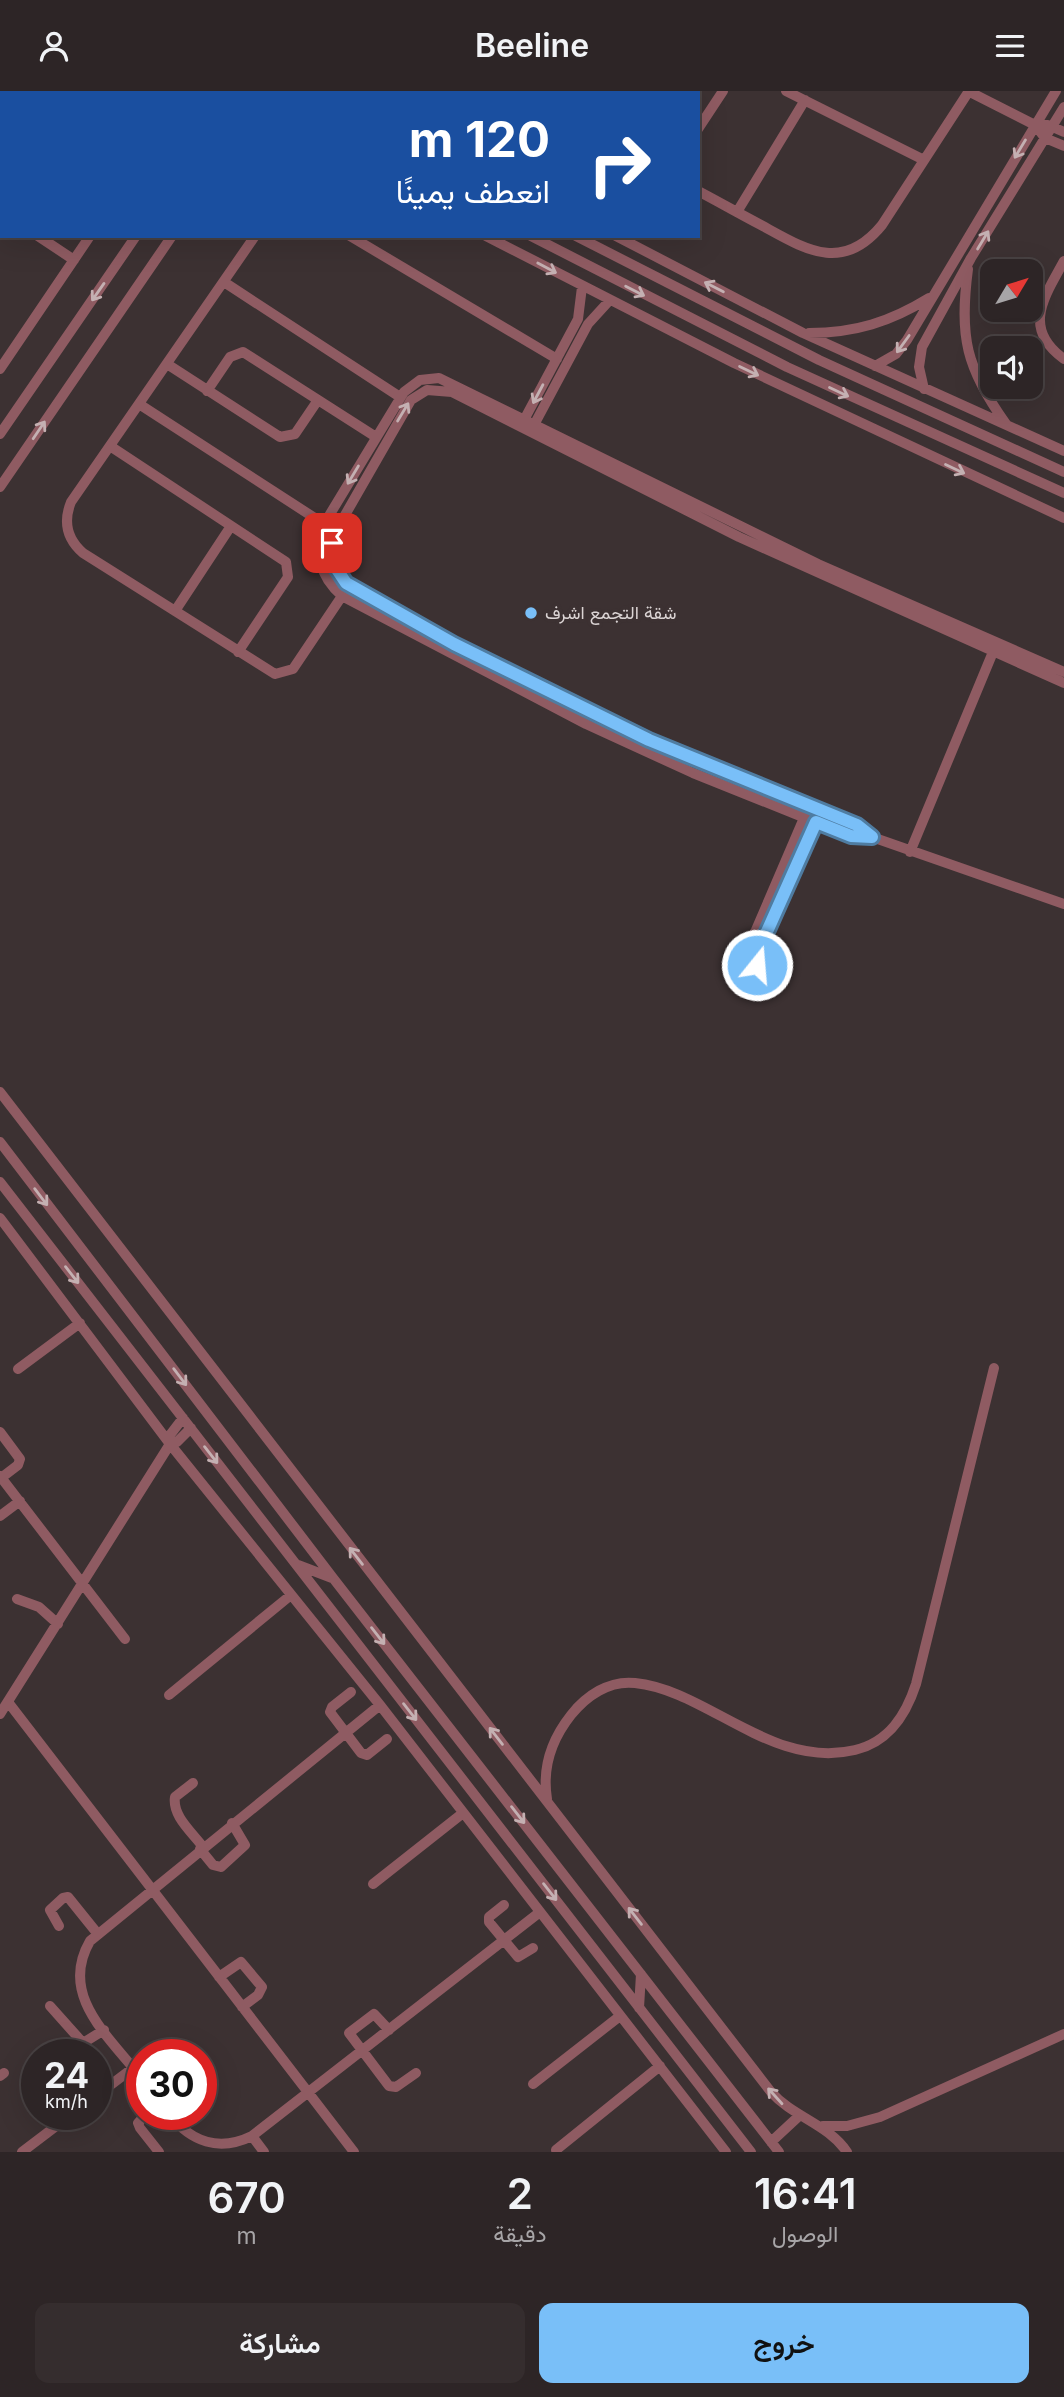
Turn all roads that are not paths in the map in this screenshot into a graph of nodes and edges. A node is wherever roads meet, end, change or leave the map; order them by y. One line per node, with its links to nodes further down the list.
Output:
1 (723, 91): 8 (street)
2 (786, 91): 5 (street)
3 (969, 91): 7 (street); 13 (street)
4 (1055, 91): 7 (street)
5 (805, 100): 13 (street); 15 (street)
6 (1064, 107): 9 (street)
7 (1035, 125): 9 (street); 11 (street); 31 (street, one-way to 31)
8 (700, 126)
9 (1052, 127): 10 (street); 11 (street)
10 (1064, 132)
11 (1045, 138): 12 (street); 28 (street, one-way to 11)
12 (1064, 146)
13 (925, 160): 15 (street)
14 (700, 192): 15 (street)
15 (737, 212)
16 (41, 238): 26 (street)
17 (89, 238): 26 (street)
18 (135, 238): 49 (street, one-way to 49)
19 (171, 238): 54 (street, one-way to 19)
20 (254, 238): 29 (street)
21 (353, 238): 37 (street)
22 (490, 238): 30 (street, one-way to 30)
23 (535, 238): 55 (street, one-way to 55)
24 (580, 238): 53 (street)
25 (622, 238): 35 (street, one-way to 25)
26 (74, 260): 41 (street)
27 (1064, 261): 38 (street)
28 (968, 263): 42 (street); 48 (street)
29 (224, 282): 39 (street); 44 (street)
30 (582, 287): 32 (street); 33 (street)
31 (932, 296): 35 (street); 40 (street, one-way to 40)
32 (609, 301): 34 (street); 56 (street, one-way to 56)
33 (580, 313): 34 (street); 36 (street)
34 (592, 319): 36 (street)
35 (803, 333): 40 (street)
36 (571, 344): 37 (street); 47 (street)
37 (557, 359): 47 (street, one-way to 47)
38 (1064, 359)
39 (167, 364): 43 (street); 46 (street)
40 (875, 366): 42 (street)
41 (0, 369)
42 (924, 389): 48 (street)
43 (207, 391): 45 (street); 45 (street)
44 (400, 397): 47 (street); 50 (street)
45 (318, 400): 50 (street)
46 (139, 404): 51 (street); 57 (street)
47 (524, 422): 59 (street); 59 (street); 62 (street, one-way to 47)
48 (1007, 426): 52 (street)
49 (0, 434)
50 (376, 437): 57 (street, one-way to 57)
51 (110, 446): 58 (street); 61 (street)
52 (1064, 451)
53 (1063, 470)
54 (0, 487)
55 (1064, 493)
56 (1064, 518)
57 (324, 524): 60 (street)
58 (231, 526): 61 (street); 65 (street)
59 (816, 568): 63 (street)
60 (341, 596): 64 (street); 65 (street)
61 (175, 611): 65 (street)
62 (393, 611): 64 (street); 69 (street)
63 (918, 615): 66 (street); 67 (street)
64 (387, 621): 69 (street)
65 (239, 652)
66 (993, 652): 68 (street); 75 (street)
67 (1064, 672)
68 (1064, 683)
69 (588, 719): 70 (street); 71 (street)
70 (753, 785): 71 (street); 74 (street)
71 (749, 796): 72 (street)
72 (804, 818): 73 (street); 73 (street)
73 (816, 822): 74 (street)
74 (872, 837): 75 (street)
75 (910, 852): 76 (street)
76 (1064, 904)
77 (0, 1092): 106 (street, one-way to 77)
78 (0, 1142): 92 (street, one-way to 92)
79 (0, 1182): 84 (street, one-way to 84)
80 (0, 1218): 81 (street)
81 (79, 1323): 83 (street); 87 (street)
82 (994, 1368): 106 (street)
83 (18, 1369)
84 (183, 1418): 85 (street); 87 (street)
85 (191, 1429): 87 (street); 91 (street, one-way to 91)
86 (0, 1432): 88 (street)
87 (170, 1444): 93 (street); 94 (street)
88 (1, 1477): 89 (street)
89 (20, 1501): 90 (street); 93 (street)
90 (0, 1516)
91 (295, 1564): 92 (street); 122 (street, one-way to 122)
92 (333, 1579): 118 (street, one-way to 118)
93 (83, 1584): 96 (street); 97 (street)
94 (291, 1595): 99 (street); 101 (street)
95 (17, 1599): 96 (street)
96 (58, 1624): 100 (street)
97 (125, 1639)
98 (351, 1692): 103 (street)
99 (169, 1695)
100 (8, 1702): 102 (street); 111 (street)
101 (380, 1705): 103 (street); 107 (street)
102 (0, 1714)
103 (345, 1733): 104 (street); 108 (street)
104 (387, 1739)
105 (193, 1783): 109 (street)
106 (547, 1802): 135 (street, one-way to 106)
107 (463, 1813): 110 (street); 113 (street)
108 (232, 1823): 109 (street); 109 (street)
109 (202, 1848): 111 (street)
110 (373, 1884)
111 (150, 1889): 115 (street); 119 (street)
112 (504, 1905): 116 (street)
113 (540, 1912): 116 (street); 123 (street)
114 (59, 1926): 115 (street)
115 (97, 1933): 125 (street)
116 (504, 1940): 117 (street); 124 (street)
117 (533, 1948)
118 (641, 1974): 122 (street); 141 (street)
119 (219, 1977): 121 (street); 121 (street)
120 (50, 2006): 125 (street)
121 (242, 2007): 134 (street)
122 (639, 2008): 148 (street)
123 (620, 2016): 129 (street); 133 (street)
124 (389, 2029): 127 (street); 127 (street)
125 (104, 2030): 128 (street)
126 (1064, 2035): 136 (street)
127 (361, 2052): 131 (street); 134 (street)
128 (126, 2059)
129 (660, 2066): 142 (street); 147 (street)
130 (126, 2073): 132 (street)
131 (416, 2073)
132 (112, 2084)
133 (533, 2084)
134 (309, 2093): 140 (street); 146 (street)
135 (799, 2116): 136 (street); 141 (street)
136 (819, 2126): 150 (street)
137 (51, 2130): 143 (street)
138 (142, 2130): 144 (street)
139 (184, 2130): 140 (street)
140 (252, 2136): 145 (street)
141 (771, 2142): 149 (street)
142 (556, 2150)
143 (22, 2152)
144 (159, 2152)
145 (264, 2152)
146 (354, 2152)
147 (726, 2152)
148 (751, 2152)
149 (779, 2152)
150 (846, 2152)

